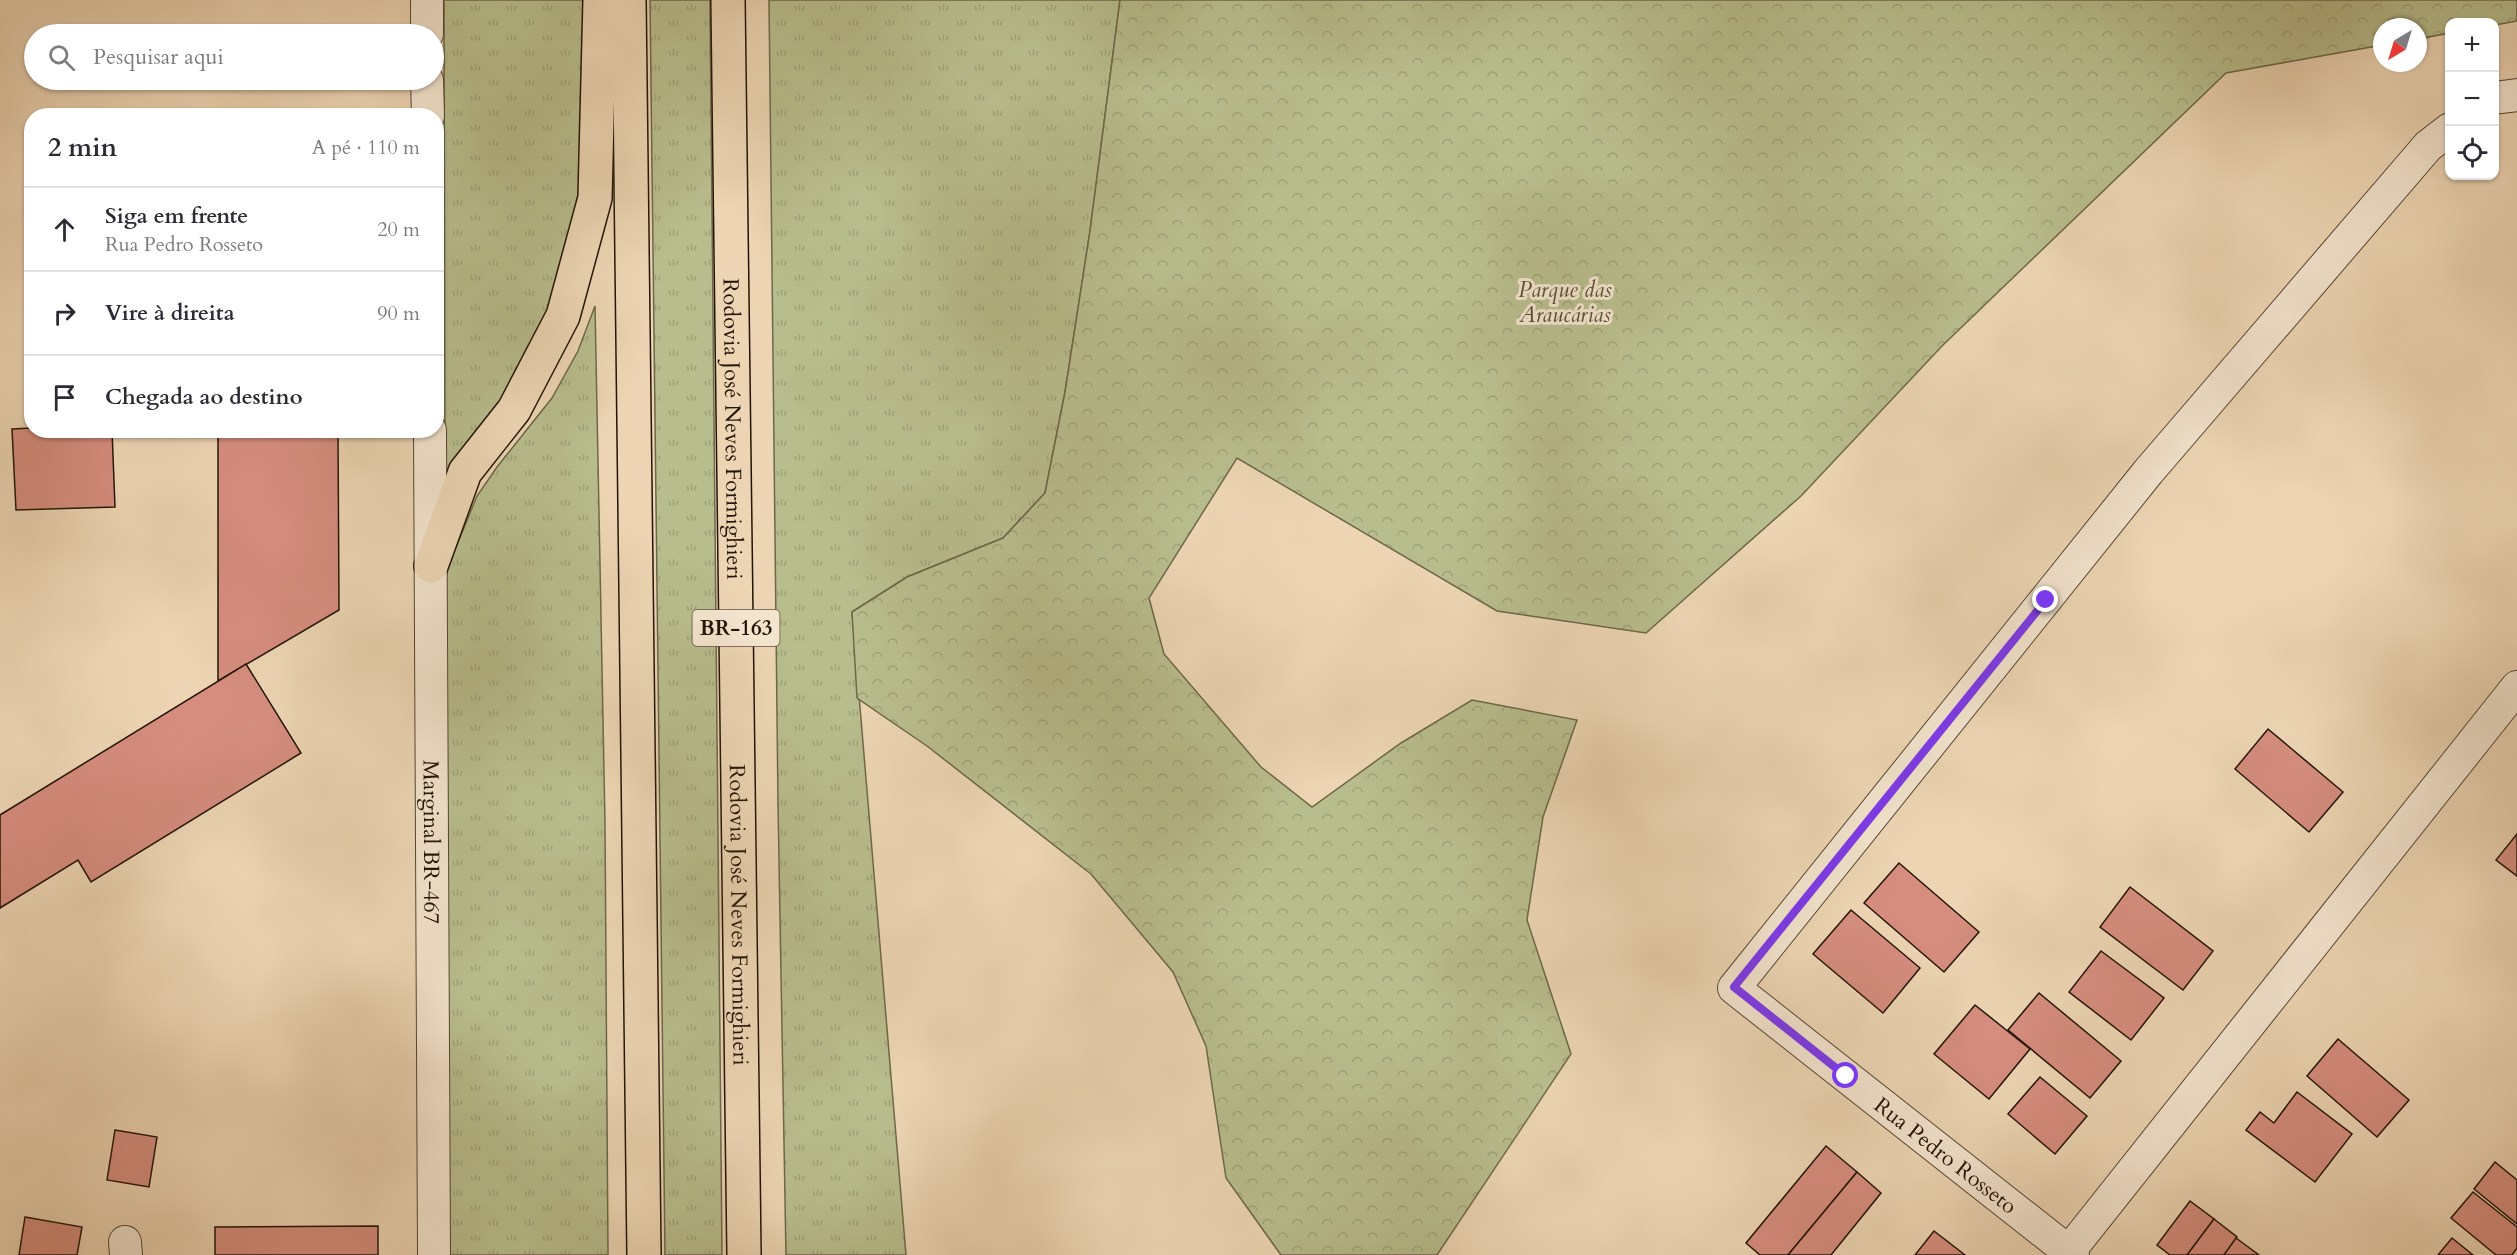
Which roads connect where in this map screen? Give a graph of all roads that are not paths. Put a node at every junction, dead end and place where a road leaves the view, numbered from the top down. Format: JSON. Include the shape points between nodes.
{"nodes":[{"id":1,"x":427,"y":0,"type":"edge"},
{"id":2,"x":600,"y":0,"type":"edge"},
{"id":3,"x":629,"y":0,"type":"edge"},
{"id":4,"x":728,"y":0,"type":"edge"},
{"id":5,"x":427,"y":24,"type":"edge"},
{"id":6,"x":427,"y":90,"type":"edge"},
{"id":7,"x":2517,"y":95,"type":"edge"},
{"id":8,"x":2499,"y":97,"type":"edge"},
{"id":9,"x":428,"y":108,"type":"edge"},
{"id":10,"x":2445,"y":133,"type":"edge"},
{"id":11,"x":430,"y":438,"type":"edge"},
{"id":12,"x":431,"y":566,"type":"junction"},
{"id":13,"x":2517,"y":687,"type":"edge"},
{"id":14,"x":742,"y":1143,"type":"junction"},
{"id":15,"x":2069,"y":1254,"type":"edge"},
{"id":16,"x":434,"y":1255,"type":"edge"},
{"id":17,"x":644,"y":1255,"type":"edge"},
{"id":18,"x":744,"y":1255,"type":"edge"},
{"id":19,"x":750,"y":1255,"type":"edge"}],
"edges":[{"from":1,"to":5,"type":"street"},
{"from":2,"to":12,"type":"highway","via":[[596,198],[563,316],[514,410],[465,472]]},
{"from":3,"to":17,"type":"highway"},
{"from":4,"to":14,"type":"highway","name":"Rodovia José Neves Formighieri","number":"BR-163"},
{"from":6,"to":9,"type":"street"},
{"from":7,"to":8,"type":"street"},
{"from":10,"to":15,"type":"street","name":"Rua Pedro Rosseto","via":[[2428,146],[2148,472],[1734,987]]},
{"from":11,"to":12,"type":"street","name":"Marginal BR-467"},
{"from":12,"to":16,"type":"street","name":"Marginal BR-467"},
{"from":13,"to":15,"type":"street"},
{"from":14,"to":18,"type":"highway","name":"Rodovia José Neves Formighieri","number":"BR-163"},
{"from":14,"to":19,"type":"highway"}]}
